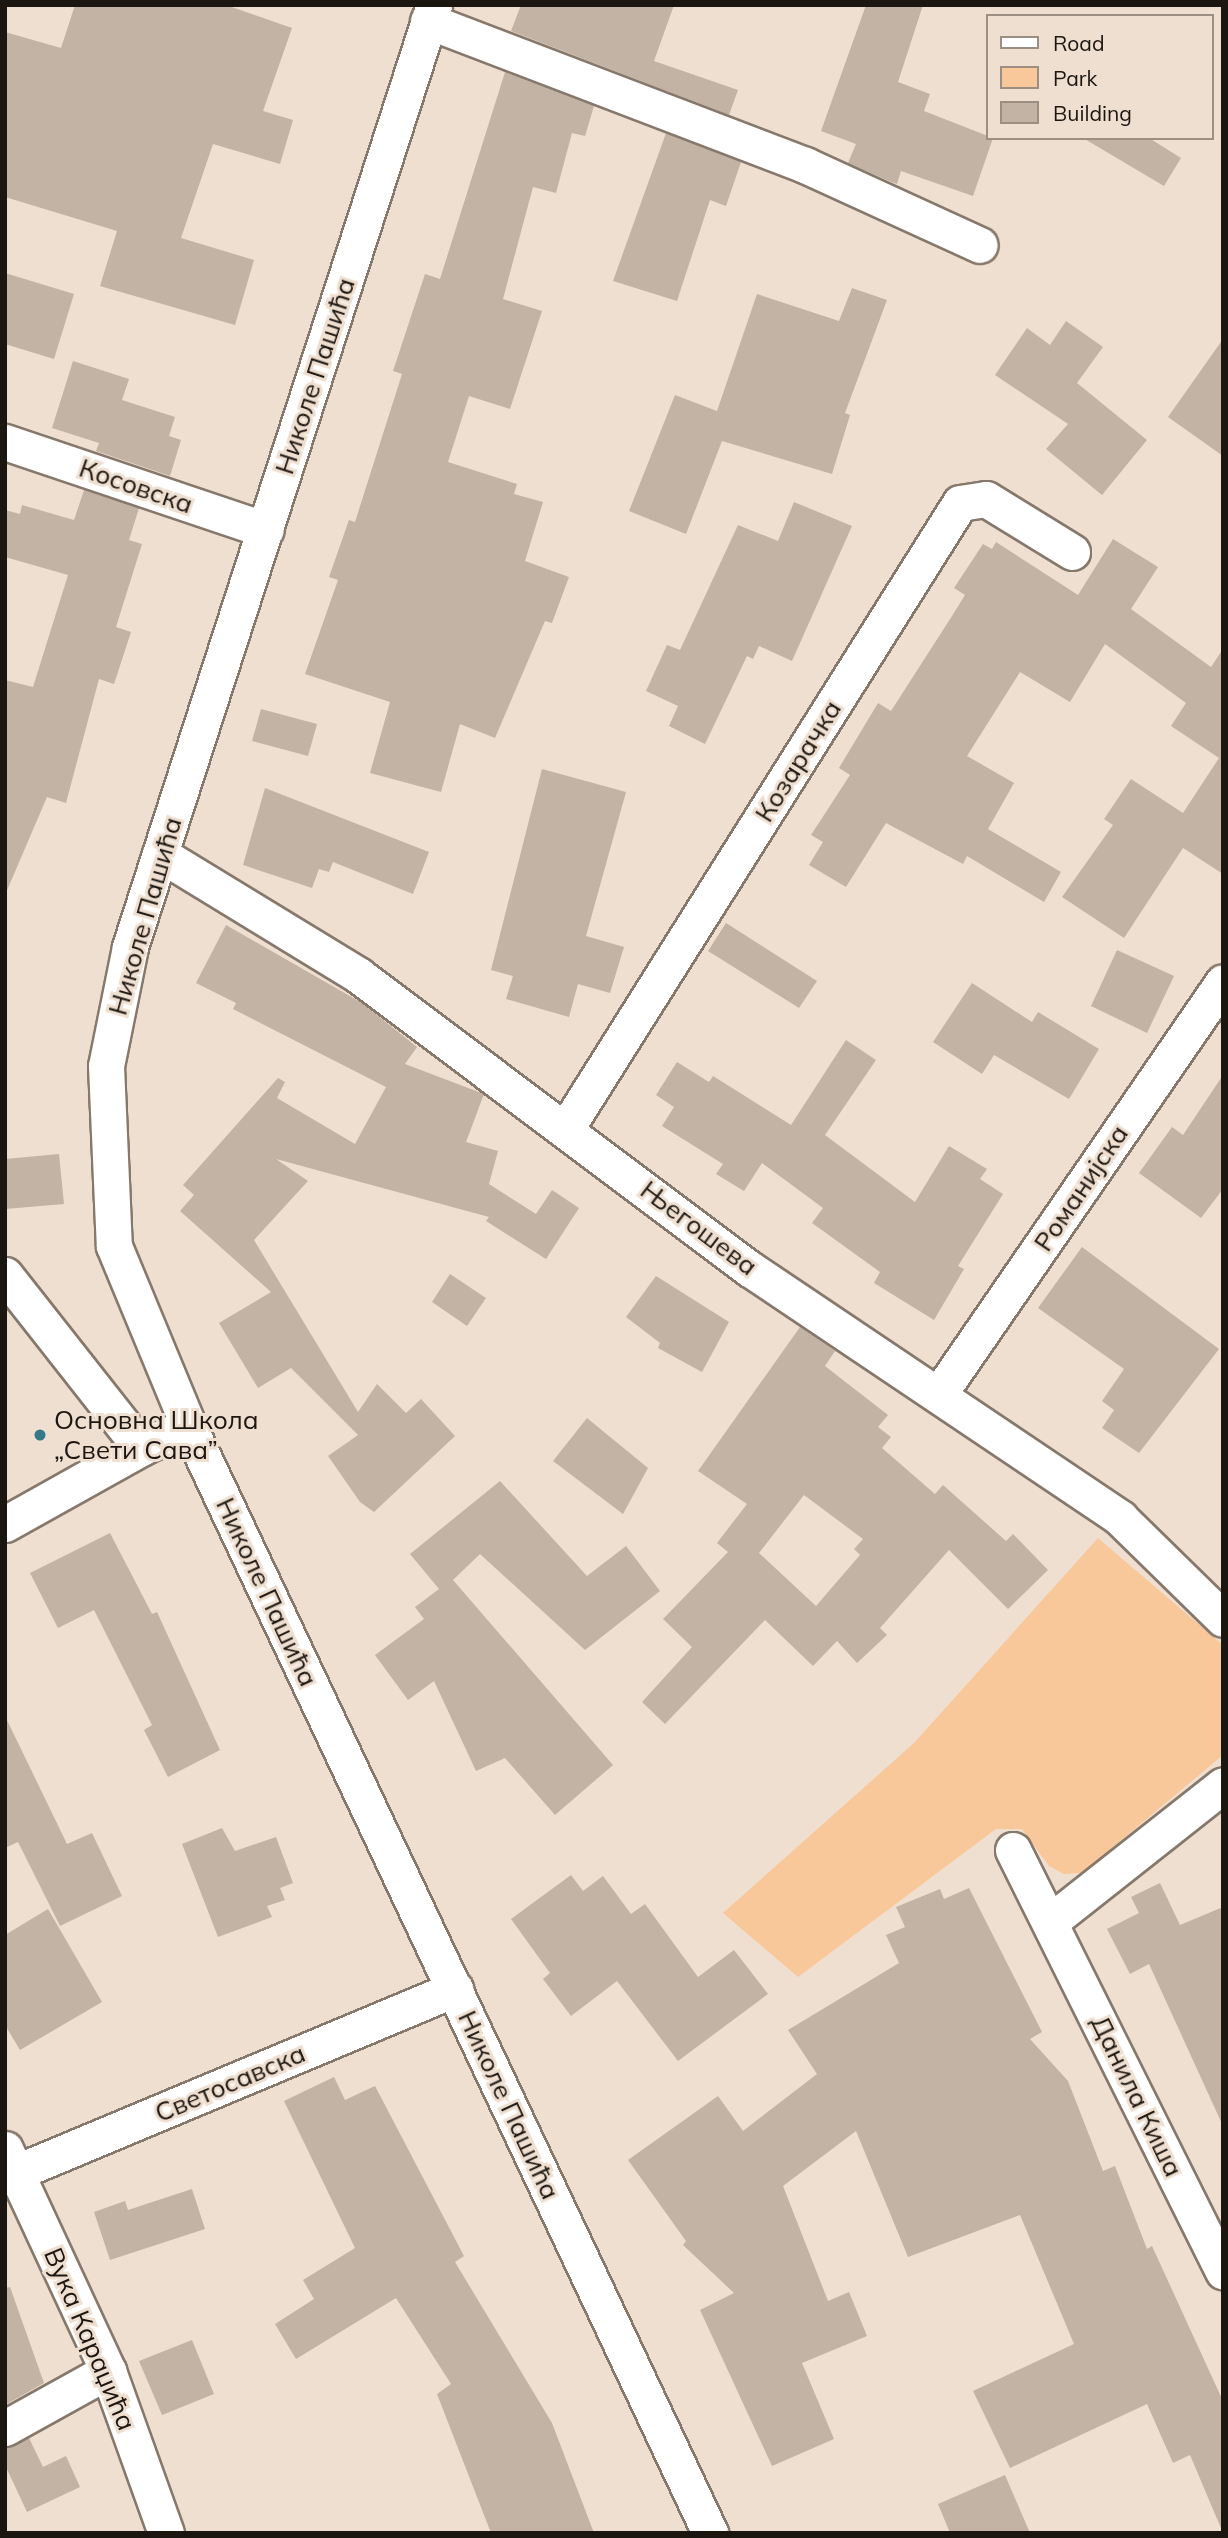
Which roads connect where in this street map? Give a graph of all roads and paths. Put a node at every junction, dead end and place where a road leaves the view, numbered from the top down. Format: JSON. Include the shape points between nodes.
{"nodes":[{"id":1,"x":431,"y":13,"type":"edge"},
{"id":2,"x":981,"y":245,"type":"dead end"},
{"id":3,"x":5,"y":442,"type":"edge"},
{"id":4,"x":266,"y":530,"type":"junction"},
{"id":5,"x":1072,"y":552,"type":"dead end"},
{"id":6,"x":160,"y":854,"type":"junction"},
{"id":7,"x":1223,"y":982,"type":"edge"},
{"id":8,"x":567,"y":1127,"type":"junction"},
{"id":9,"x":5,"y":1275,"type":"edge"},
{"id":10,"x":939,"y":1395,"type":"junction"},
{"id":11,"x":188,"y":1425,"type":"junction"},
{"id":12,"x":141,"y":1448,"type":"junction"},
{"id":13,"x":5,"y":1524,"type":"edge"},
{"id":14,"x":1223,"y":1619,"type":"edge"},
{"id":15,"x":1223,"y":1785,"type":"edge"},
{"id":16,"x":1013,"y":1850,"type":"dead end"},
{"id":17,"x":1051,"y":1921,"type":"junction"},
{"id":18,"x":454,"y":1989,"type":"junction"},
{"id":19,"x":9,"y":2166,"type":"edge"},
{"id":20,"x":1223,"y":2272,"type":"edge"},
{"id":21,"x":108,"y":2371,"type":"junction"},
{"id":22,"x":5,"y":2428,"type":"edge"},
{"id":23,"x":166,"y":2533,"type":"edge"},
{"id":24,"x":710,"y":2533,"type":"edge"}],
"edges":[{"from":1,"to":2,"type":"street","via":[[805,165]]},
{"from":1,"to":4,"type":"street","name":"Николе Пашића"},
{"from":3,"to":4,"type":"street","name":"Косовска"},
{"from":4,"to":6,"type":"street","name":"Николе Пашића"},
{"from":5,"to":8,"type":"street","name":"Козарачка","via":[[986,499],[960,503]]},
{"from":6,"to":8,"type":"street","name":"Његошева","via":[[358,975]]},
{"from":6,"to":11,"type":"street","name":"Николе Пашића","via":[[131,947],[106,1066],[108,1157],[114,1246]]},
{"from":7,"to":10,"type":"street","name":"Романијска"},
{"from":8,"to":10,"type":"street","name":"Његошева","via":[[750,1269]]},
{"from":9,"to":12,"type":"street"},
{"from":10,"to":14,"type":"street","name":"Његошева","via":[[1120,1518]]},
{"from":11,"to":12,"type":"street"},
{"from":11,"to":18,"type":"street","name":"Николе Пашића"},
{"from":12,"to":13,"type":"street"},
{"from":15,"to":17,"type":"street"},
{"from":16,"to":17,"type":"street","name":"Данила Киша"},
{"from":17,"to":20,"type":"street","name":"Данила Киша"},
{"from":18,"to":19,"type":"street","name":"Светосавска"},
{"from":18,"to":24,"type":"street","name":"Николе Пашића"},
{"from":19,"to":21,"type":"street","name":"Вука Караџића"},
{"from":21,"to":22,"type":"street"},
{"from":21,"to":23,"type":"street","name":"Вука Караџића"}]}
